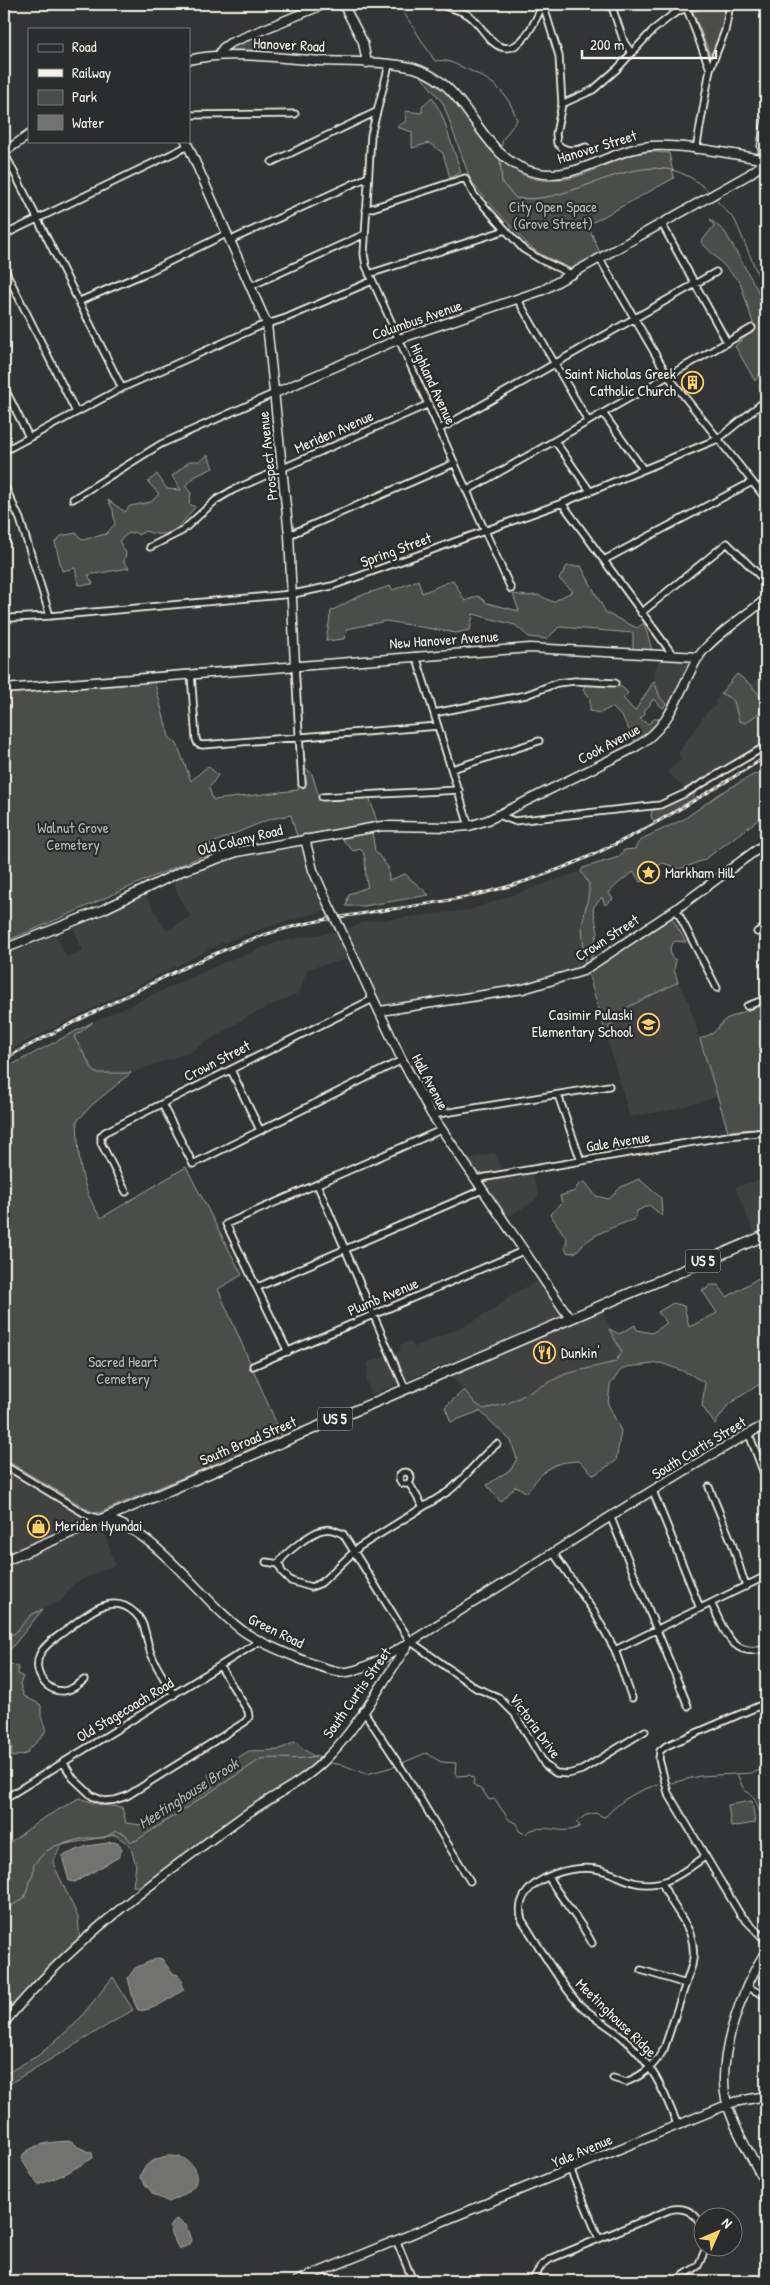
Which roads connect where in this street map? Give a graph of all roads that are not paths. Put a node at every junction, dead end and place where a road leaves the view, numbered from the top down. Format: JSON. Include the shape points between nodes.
{"nodes":[{"id":1,"x":325,"y":4,"type":"edge"},
{"id":2,"x":342,"y":4,"type":"edge"},
{"id":3,"x":440,"y":4,"type":"edge"},
{"id":4,"x":543,"y":4,"type":"edge"},
{"id":5,"x":611,"y":4,"type":"edge"},
{"id":6,"x":693,"y":4,"type":"edge"},
{"id":7,"x":730,"y":4,"type":"edge"},
{"id":8,"x":686,"y":5,"type":"edge"},
{"id":9,"x":631,"y":52,"type":"junction"},
{"id":10,"x":218,"y":56,"type":"junction"},
{"id":11,"x":190,"y":60,"type":"edge"},
{"id":12,"x":367,"y":63,"type":"junction"},
{"id":13,"x":389,"y":65,"type":"junction"},
{"id":14,"x":710,"y":69,"type":"junction"},
{"id":15,"x":562,"y":104,"type":"junction"},
{"id":16,"x":376,"y":112,"type":"junction"},
{"id":17,"x":295,"y":114,"type":"dead end"},
{"id":18,"x":190,"y":115,"type":"edge"},
{"id":19,"x":766,"y":120,"type":"edge"},
{"id":20,"x":28,"y":137,"type":"edge"},
{"id":21,"x":187,"y":144,"type":"edge"},
{"id":22,"x":586,"y":147,"type":"dead end"},
{"id":23,"x":696,"y":150,"type":"junction"},
{"id":24,"x":4,"y":152,"type":"edge"},
{"id":25,"x":766,"y":159,"type":"edge"},
{"id":26,"x":272,"y":162,"type":"dead end"},
{"id":27,"x":368,"y":177,"type":"junction"},
{"id":28,"x":366,"y":210,"type":"junction"},
{"id":29,"x":38,"y":218,"type":"junction"},
{"id":30,"x":662,"y":224,"type":"junction"},
{"id":31,"x":506,"y":230,"type":"junction"},
{"id":32,"x":365,"y":234,"type":"junction"},
{"id":33,"x":4,"y":236,"type":"edge"},
{"id":34,"x":229,"y":236,"type":"junction"},
{"id":35,"x":600,"y":259,"type":"junction"},
{"id":36,"x":4,"y":268,"type":"edge"},
{"id":37,"x":716,"y":272,"type":"dead end"},
{"id":38,"x":369,"y":274,"type":"junction"},
{"id":39,"x":573,"y":275,"type":"junction"},
{"id":40,"x":372,"y":281,"type":"junction"},
{"id":41,"x":696,"y":283,"type":"junction"},
{"id":42,"x":251,"y":286,"type":"junction"},
{"id":43,"x":518,"y":300,"type":"junction"},
{"id":44,"x":80,"y":302,"type":"junction"},
{"id":45,"x":634,"y":318,"type":"junction"},
{"id":46,"x":267,"y":324,"type":"junction"},
{"id":47,"x":752,"y":328,"type":"dead end"},
{"id":48,"x":398,"y":339,"type":"junction"},
{"id":49,"x":727,"y":342,"type":"junction"},
{"id":50,"x":554,"y":364,"type":"junction"},
{"id":51,"x":668,"y":376,"type":"junction"},
{"id":52,"x":4,"y":387,"type":"edge"},
{"id":53,"x":122,"y":388,"type":"junction"},
{"id":54,"x":275,"y":392,"type":"junction"},
{"id":55,"x":766,"y":400,"type":"edge"},
{"id":56,"x":429,"y":404,"type":"junction"},
{"id":57,"x":76,"y":412,"type":"junction"},
{"id":58,"x":603,"y":413,"type":"junction"},
{"id":59,"x":588,"y":421,"type":"junction"},
{"id":60,"x":440,"y":430,"type":"junction"},
{"id":61,"x":29,"y":437,"type":"junction"},
{"id":62,"x":718,"y":439,"type":"junction"},
{"id":63,"x":555,"y":441,"type":"junction"},
{"id":64,"x":4,"y":451,"type":"edge"},
{"id":65,"x":455,"y":463,"type":"junction"},
{"id":66,"x":283,"y":468,"type":"junction"},
{"id":67,"x":643,"y":469,"type":"junction"},
{"id":68,"x":752,"y":482,"type":"junction"},
{"id":69,"x":766,"y":482,"type":"edge"},
{"id":70,"x":4,"y":485,"type":"edge"},
{"id":71,"x":758,"y":489,"type":"junction"},
{"id":72,"x":468,"y":490,"type":"junction"},
{"id":73,"x":590,"y":491,"type":"junction"},
{"id":74,"x":73,"y":499,"type":"dead end"},
{"id":75,"x":766,"y":499,"type":"edge"},
{"id":76,"x":562,"y":503,"type":"junction"},
{"id":77,"x":486,"y":531,"type":"junction"},
{"id":78,"x":289,"y":535,"type":"junction"},
{"id":79,"x":150,"y":547,"type":"dead end"},
{"id":80,"x":604,"y":560,"type":"junction"},
{"id":81,"x":766,"y":582,"type":"edge"},
{"id":82,"x":511,"y":589,"type":"dead end"},
{"id":83,"x":293,"y":594,"type":"junction"},
{"id":84,"x":766,"y":599,"type":"edge"},
{"id":85,"x":642,"y":613,"type":"junction"},
{"id":86,"x":4,"y":616,"type":"edge"},
{"id":87,"x":50,"y":616,"type":"junction"},
{"id":88,"x":673,"y":655,"type":"junction"},
{"id":89,"x":416,"y":656,"type":"junction"},
{"id":90,"x":699,"y":657,"type":"junction"},
{"id":91,"x":295,"y":666,"type":"junction"},
{"id":92,"x":190,"y":674,"type":"junction"},
{"id":93,"x":615,"y":683,"type":"dead end"},
{"id":94,"x":4,"y":689,"type":"edge"},
{"id":95,"x":434,"y":713,"type":"junction"},
{"id":96,"x":438,"y":726,"type":"junction"},
{"id":97,"x":299,"y":737,"type":"junction"},
{"id":98,"x":539,"y":741,"type":"dead end"},
{"id":99,"x":766,"y":746,"type":"edge"},
{"id":100,"x":452,"y":769,"type":"junction"},
{"id":101,"x":302,"y":784,"type":"dead end"},
{"id":102,"x":459,"y":790,"type":"junction"},
{"id":103,"x":322,"y":797,"type":"dead end"},
{"id":104,"x":499,"y":814,"type":"junction"},
{"id":105,"x":469,"y":826,"type":"junction"},
{"id":106,"x":305,"y":839,"type":"junction"},
{"id":107,"x":766,"y":843,"type":"edge"},
{"id":108,"x":676,"y":909,"type":"junction"},
{"id":109,"x":766,"y":927,"type":"edge"},
{"id":110,"x":757,"y":932,"type":"dead end"},
{"id":111,"x":4,"y":949,"type":"edge"},
{"id":112,"x":717,"y":988,"type":"dead end"},
{"id":113,"x":373,"y":999,"type":"junction"},
{"id":114,"x":766,"y":999,"type":"edge"},
{"id":115,"x":747,"y":1006,"type":"dead end"},
{"id":116,"x":380,"y":1012,"type":"junction"},
{"id":117,"x":402,"y":1060,"type":"junction"},
{"id":118,"x":231,"y":1070,"type":"junction"},
{"id":119,"x":609,"y":1086,"type":"dead end"},
{"id":120,"x":558,"y":1094,"type":"junction"},
{"id":121,"x":162,"y":1104,"type":"junction"},
{"id":122,"x":432,"y":1115,"type":"junction"},
{"id":123,"x":260,"y":1130,"type":"junction"},
{"id":124,"x":441,"y":1130,"type":"junction"},
{"id":125,"x":766,"y":1132,"type":"edge"},
{"id":126,"x":581,"y":1161,"type":"junction"},
{"id":127,"x":475,"y":1179,"type":"junction"},
{"id":128,"x":317,"y":1184,"type":"junction"},
{"id":129,"x":482,"y":1190,"type":"junction"},
{"id":130,"x":126,"y":1192,"type":"dead end"},
{"id":131,"x":766,"y":1235,"type":"edge"},
{"id":132,"x":345,"y":1250,"type":"junction"},
{"id":133,"x":523,"y":1250,"type":"junction"},
{"id":134,"x":258,"y":1287,"type":"junction"},
{"id":135,"x":373,"y":1315,"type":"junction"},
{"id":136,"x":569,"y":1317,"type":"junction"},
{"id":137,"x":288,"y":1352,"type":"junction"},
{"id":138,"x":253,"y":1366,"type":"dead end"},
{"id":139,"x":405,"y":1388,"type":"junction"},
{"id":140,"x":766,"y":1424,"type":"edge"},
{"id":141,"x":749,"y":1434,"type":"junction"},
{"id":142,"x":497,"y":1444,"type":"dead end"},
{"id":143,"x":4,"y":1467,"type":"edge"},
{"id":144,"x":766,"y":1479,"type":"edge"},
{"id":145,"x":409,"y":1483,"type":"dead end"},
{"id":146,"x":709,"y":1487,"type":"dead end"},
{"id":147,"x":653,"y":1491,"type":"junction"},
{"id":148,"x":423,"y":1507,"type":"junction"},
{"id":149,"x":611,"y":1518,"type":"junction"},
{"id":150,"x":101,"y":1519,"type":"junction"},
{"id":151,"x":354,"y":1552,"type":"junction"},
{"id":152,"x":554,"y":1554,"type":"junction"},
{"id":153,"x":4,"y":1561,"type":"edge"},
{"id":154,"x":266,"y":1562,"type":"dead end"},
{"id":155,"x":279,"y":1564,"type":"junction"},
{"id":156,"x":766,"y":1576,"type":"edge"},
{"id":157,"x":746,"y":1586,"type":"junction"},
{"id":158,"x":711,"y":1603,"type":"junction"},
{"id":159,"x":700,"y":1608,"type":"junction"},
{"id":160,"x":657,"y":1628,"type":"junction"},
{"id":161,"x":260,"y":1641,"type":"junction"},
{"id":162,"x":410,"y":1642,"type":"junction"},
{"id":163,"x":766,"y":1648,"type":"edge"},
{"id":164,"x":614,"y":1650,"type":"junction"},
{"id":165,"x":220,"y":1666,"type":"junction"},
{"id":166,"x":84,"y":1680,"type":"dead end"},
{"id":167,"x":174,"y":1694,"type":"junction"},
{"id":168,"x":632,"y":1698,"type":"dead end"},
{"id":169,"x":766,"y":1702,"type":"edge"},
{"id":170,"x":688,"y":1706,"type":"dead end"},
{"id":171,"x":363,"y":1710,"type":"junction"},
{"id":172,"x":645,"y":1731,"type":"dead end"},
{"id":173,"x":64,"y":1762,"type":"junction"},
{"id":174,"x":4,"y":1799,"type":"edge"},
{"id":175,"x":705,"y":1857,"type":"junction"},
{"id":176,"x":549,"y":1878,"type":"junction"},
{"id":177,"x":470,"y":1881,"type":"dead end"},
{"id":178,"x":662,"y":1882,"type":"junction"},
{"id":179,"x":766,"y":1941,"type":"edge"},
{"id":180,"x":592,"y":1943,"type":"dead end"},
{"id":181,"x":766,"y":1951,"type":"edge"},
{"id":182,"x":641,"y":1970,"type":"dead end"},
{"id":183,"x":686,"y":1984,"type":"junction"},
{"id":184,"x":746,"y":1987,"type":"junction"},
{"id":185,"x":766,"y":1996,"type":"edge"},
{"id":186,"x":4,"y":2023,"type":"edge"},
{"id":187,"x":651,"y":2068,"type":"junction"},
{"id":188,"x":612,"y":2078,"type":"dead end"},
{"id":189,"x":766,"y":2096,"type":"edge"},
{"id":190,"x":727,"y":2104,"type":"junction"},
{"id":191,"x":678,"y":2126,"type":"junction"},
{"id":192,"x":571,"y":2171,"type":"junction"},
{"id":193,"x":766,"y":2185,"type":"edge"},
{"id":194,"x":692,"y":2214,"type":"edge"},
{"id":195,"x":599,"y":2239,"type":"junction"},
{"id":196,"x":397,"y":2242,"type":"junction"},
{"id":197,"x":702,"y":2258,"type":"edge"},
{"id":198,"x":412,"y":2279,"type":"edge"},
{"id":199,"x":298,"y":2281,"type":"edge"},
{"id":200,"x":401,"y":2281,"type":"edge"},
{"id":201,"x":445,"y":2281,"type":"edge"},
{"id":202,"x":455,"y":2281,"type":"edge"},
{"id":203,"x":532,"y":2281,"type":"edge"},
{"id":204,"x":675,"y":2281,"type":"edge"}],
"edges":[{"from":1,"to":10,"type":"street","via":[[230,43]]},
{"from":2,"to":12,"type":"street","via":[[362,38]]},
{"from":3,"to":4,"type":"street","via":[[469,15],[491,41],[508,48],[518,45],[527,35]]},
{"from":4,"to":15,"type":"street","via":[[559,56]]},
{"from":5,"to":9,"type":"street","via":[[624,42]]},
{"from":6,"to":8,"type":"street"},
{"from":7,"to":14,"type":"street","via":[[725,31]]},
{"from":8,"to":9,"type":"street"},
{"from":8,"to":14,"type":"street"},
{"from":9,"to":15,"type":"street","via":[[593,90]]},
{"from":10,"to":11,"type":"street","name":"Hanover Road"},
{"from":10,"to":12,"type":"street","name":"Hanover Road"},
{"from":12,"to":13,"type":"street","name":"Hanover Road"},
{"from":13,"to":16,"type":"street","name":"Highland Avenue"},
{"from":13,"to":23,"type":"street","name":"Hanover Street","via":[[417,69],[442,83],[510,162],[528,171],[571,172],[644,147]]},
{"from":14,"to":23,"type":"street"},
{"from":15,"to":22,"type":"street","via":[[557,143],[568,149]]},
{"from":16,"to":26,"type":"street"},
{"from":16,"to":27,"type":"street","name":"Highland Avenue"},
{"from":17,"to":18,"type":"street"},
{"from":19,"to":25,"type":"street","via":[[762,146]]},
{"from":20,"to":24,"type":"street"},
{"from":21,"to":29,"type":"street"},
{"from":21,"to":34,"type":"street","name":"Prospect Avenue"},
{"from":23,"to":25,"type":"street","name":"Hanover Street"},
{"from":24,"to":29,"type":"street"},
{"from":25,"to":30,"type":"street","name":"Columbus Avenue","via":[[756,170]]},
{"from":27,"to":28,"type":"street","name":"Highland Avenue"},
{"from":27,"to":34,"type":"street"},
{"from":28,"to":31,"type":"street","via":[[465,178],[474,195]]},
{"from":28,"to":32,"type":"street","name":"Highland Avenue"},
{"from":29,"to":33,"type":"street"},
{"from":29,"to":44,"type":"street"},
{"from":30,"to":35,"type":"street","name":"Columbus Avenue"},
{"from":30,"to":41,"type":"street"},
{"from":31,"to":38,"type":"street"},
{"from":31,"to":39,"type":"street","via":[[532,255]]},
{"from":32,"to":38,"type":"street","name":"Highland Avenue","via":[[364,260]]},
{"from":32,"to":42,"type":"street"},
{"from":34,"to":42,"type":"street","name":"Prospect Avenue"},
{"from":34,"to":44,"type":"street"},
{"from":35,"to":39,"type":"street","name":"Columbus Avenue"},
{"from":35,"to":45,"type":"street"},
{"from":36,"to":57,"type":"street"},
{"from":37,"to":41,"type":"street"},
{"from":38,"to":40,"type":"street","name":"Highland Avenue"},
{"from":39,"to":43,"type":"street","name":"Columbus Avenue"},
{"from":40,"to":46,"type":"street"},
{"from":40,"to":48,"type":"street","name":"Highland Avenue"},
{"from":41,"to":45,"type":"street"},
{"from":41,"to":49,"type":"street"},
{"from":42,"to":46,"type":"street","name":"Prospect Avenue"},
{"from":43,"to":48,"type":"street","name":"Columbus Avenue"},
{"from":43,"to":50,"type":"street"},
{"from":44,"to":53,"type":"street"},
{"from":45,"to":50,"type":"street"},
{"from":45,"to":51,"type":"street"},
{"from":46,"to":53,"type":"street"},
{"from":46,"to":54,"type":"street","name":"Prospect Avenue"},
{"from":47,"to":49,"type":"street"},
{"from":48,"to":54,"type":"street","name":"Columbus Avenue"},
{"from":48,"to":56,"type":"street","name":"Highland Avenue"},
{"from":49,"to":51,"type":"street"},
{"from":50,"to":59,"type":"street"},
{"from":50,"to":60,"type":"street"},
{"from":51,"to":58,"type":"street"},
{"from":51,"to":62,"type":"street"},
{"from":52,"to":61,"type":"street"},
{"from":53,"to":57,"type":"street"},
{"from":54,"to":66,"type":"street","name":"Prospect Avenue"},
{"from":54,"to":74,"type":"street","name":"Columbus Avenue","via":[[161,444]]},
{"from":55,"to":62,"type":"street","name":"Spring Street"},
{"from":56,"to":60,"type":"street","name":"Highland Avenue"},
{"from":56,"to":66,"type":"street","name":"Meriden Avenue"},
{"from":57,"to":61,"type":"street"},
{"from":58,"to":59,"type":"street"},
{"from":58,"to":67,"type":"street"},
{"from":59,"to":63,"type":"street"},
{"from":60,"to":65,"type":"street","name":"Highland Avenue"},
{"from":61,"to":64,"type":"street"},
{"from":62,"to":67,"type":"street","name":"Spring Street"},
{"from":62,"to":68,"type":"street"},
{"from":63,"to":72,"type":"street"},
{"from":63,"to":73,"type":"street"},
{"from":65,"to":72,"type":"street","name":"Highland Avenue"},
{"from":65,"to":78,"type":"street"},
{"from":66,"to":78,"type":"street","name":"Prospect Avenue"},
{"from":66,"to":79,"type":"street","name":"Meriden Avenue","via":[[224,494],[182,531]]},
{"from":67,"to":73,"type":"street","name":"Spring Street"},
{"from":68,"to":71,"type":"street"},
{"from":68,"to":80,"type":"street"},
{"from":69,"to":71,"type":"street"},
{"from":70,"to":87,"type":"street","via":[[20,519]]},
{"from":71,"to":75,"type":"street"},
{"from":72,"to":77,"type":"street","name":"Highland Avenue"},
{"from":73,"to":76,"type":"street","name":"Spring Street"},
{"from":76,"to":77,"type":"street","name":"Spring Street"},
{"from":76,"to":80,"type":"street"},
{"from":77,"to":82,"type":"street","name":"Highland Avenue"},
{"from":77,"to":83,"type":"street","name":"Spring Street","via":[[332,586]]},
{"from":78,"to":83,"type":"street","name":"Prospect Avenue"},
{"from":80,"to":85,"type":"street"},
{"from":81,"to":85,"type":"street","via":[[727,543]]},
{"from":83,"to":87,"type":"street","name":"Spring Street"},
{"from":83,"to":91,"type":"street","name":"Prospect Avenue"},
{"from":84,"to":90,"type":"street","name":"Cook Avenue"},
{"from":85,"to":88,"type":"street"},
{"from":86,"to":87,"type":"street","name":"Spring Street"},
{"from":88,"to":89,"type":"street","name":"New Hanover Avenue","via":[[540,647]]},
{"from":88,"to":90,"type":"street","name":"New Hanover Avenue"},
{"from":89,"to":91,"type":"street","name":"New Hanover Avenue"},
{"from":89,"to":95,"type":"street"},
{"from":90,"to":104,"type":"street","name":"Cook Avenue","via":[[672,711],[651,737]]},
{"from":91,"to":92,"type":"street","name":"New Hanover Avenue"},
{"from":91,"to":97,"type":"street","name":"Prospect Avenue"},
{"from":92,"to":94,"type":"street","name":"New Hanover Avenue"},
{"from":92,"to":97,"type":"street","via":[[198,744]]},
{"from":93,"to":95,"type":"street","via":[[559,682],[526,695]]},
{"from":95,"to":96,"type":"street"},
{"from":96,"to":97,"type":"street"},
{"from":96,"to":100,"type":"street"},
{"from":97,"to":101,"type":"street","name":"Prospect Avenue"},
{"from":98,"to":100,"type":"street"},
{"from":99,"to":104,"type":"street","via":[[660,805],[514,821]]},
{"from":100,"to":102,"type":"street"},
{"from":102,"to":103,"type":"street"},
{"from":102,"to":105,"type":"street"},
{"from":104,"to":105,"type":"street","name":"Cook Avenue"},
{"from":105,"to":106,"type":"street","name":"Old Colony Road","via":[[382,826]]},
{"from":106,"to":111,"type":"street","name":"Old Colony Road","via":[[237,852],[201,863],[104,909]]},
{"from":106,"to":113,"type":"street","name":"Hall Avenue","bridge":true,"via":[[313,870]]},
{"from":107,"to":108,"type":"street","name":"Crown Street"},
{"from":108,"to":112,"type":"street"},
{"from":108,"to":116,"type":"street","name":"Crown Street","via":[[583,972],[523,990]]},
{"from":109,"to":110,"type":"street"},
{"from":113,"to":116,"type":"street","name":"Hall Avenue"},
{"from":113,"to":118,"type":"street","name":"Crown Street"},
{"from":114,"to":115,"type":"street"},
{"from":116,"to":117,"type":"street","name":"Hall Avenue"},
{"from":117,"to":122,"type":"street","name":"Hall Avenue"},
{"from":117,"to":123,"type":"street"},
{"from":118,"to":121,"type":"street","name":"Crown Street"},
{"from":118,"to":123,"type":"street"},
{"from":119,"to":120,"type":"street"},
{"from":120,"to":122,"type":"street"},
{"from":120,"to":126,"type":"street"},
{"from":121,"to":123,"type":"street","via":[[193,1164]]},
{"from":121,"to":130,"type":"street","name":"Crown Street","via":[[101,1136],[101,1143]]},
{"from":122,"to":124,"type":"street","name":"Hall Avenue"},
{"from":124,"to":127,"type":"street","name":"Hall Avenue"},
{"from":124,"to":128,"type":"street"},
{"from":125,"to":126,"type":"street","name":"Gale Avenue"},
{"from":126,"to":127,"type":"street","name":"Gale Avenue"},
{"from":127,"to":129,"type":"street","name":"Hall Avenue"},
{"from":128,"to":132,"type":"street"},
{"from":128,"to":134,"type":"street","via":[[226,1224]]},
{"from":129,"to":132,"type":"street"},
{"from":129,"to":133,"type":"street","name":"Hall Avenue"},
{"from":131,"to":136,"type":"main road","name":"South Broad Street","number":"US 5"},
{"from":132,"to":134,"type":"street"},
{"from":132,"to":135,"type":"street"},
{"from":133,"to":135,"type":"street","name":"Plumb Avenue"},
{"from":133,"to":136,"type":"street","name":"Hall Avenue"},
{"from":134,"to":137,"type":"street"},
{"from":135,"to":137,"type":"street","name":"Plumb Avenue"},
{"from":135,"to":139,"type":"street"},
{"from":136,"to":139,"type":"main road","name":"South Broad Street","number":"US 5"},
{"from":137,"to":138,"type":"street","name":"Plumb Avenue"},
{"from":139,"to":150,"type":"main road","name":"South Broad Street","number":"US 5"},
{"from":140,"to":141,"type":"street","name":"South Curtis Street"},
{"from":141,"to":144,"type":"street"},
{"from":141,"to":147,"type":"street","name":"South Curtis Street"},
{"from":142,"to":148,"type":"street","via":[[488,1450],[462,1482]]},
{"from":143,"to":150,"type":"street","via":[[87,1515]]},
{"from":145,"to":148,"type":"street"},
{"from":146,"to":157,"type":"street"},
{"from":147,"to":149,"type":"street","name":"South Curtis Street"},
{"from":147,"to":159,"type":"street"},
{"from":148,"to":151,"type":"street"},
{"from":149,"to":152,"type":"street","name":"South Curtis Street"},
{"from":149,"to":160,"type":"street"},
{"from":150,"to":153,"type":"main road","name":"South Broad Street","number":"US 5"},
{"from":150,"to":161,"type":"street","name":"Green Road","via":[[120,1523],[161,1551],[238,1628]]},
{"from":151,"to":155,"type":"street","via":[[321,1583],[311,1587],[291,1581]]},
{"from":151,"to":155,"type":"street","via":[[342,1534],[325,1529],[283,1557]]},
{"from":151,"to":162,"type":"street"},
{"from":152,"to":162,"type":"street","name":"South Curtis Street"},
{"from":152,"to":164,"type":"street","via":[[594,1612]]},
{"from":154,"to":155,"type":"street"},
{"from":156,"to":157,"type":"street"},
{"from":157,"to":158,"type":"street"},
{"from":158,"to":159,"type":"street"},
{"from":158,"to":163,"type":"street","via":[[735,1647],[747,1652]]},
{"from":159,"to":160,"type":"street"},
{"from":160,"to":164,"type":"street"},
{"from":160,"to":170,"type":"street"},
{"from":161,"to":162,"type":"street","name":"Green Road","via":[[344,1673],[363,1668]]},
{"from":161,"to":165,"type":"street","name":"Old Stagecoach Road"},
{"from":162,"to":171,"type":"street","name":"South Curtis Street"},
{"from":162,"to":172,"type":"street","name":"Victoria Drive","via":[[476,1688],[498,1697],[515,1714],[545,1764],[556,1773],[582,1770]]},
{"from":164,"to":168,"type":"street"},
{"from":165,"to":167,"type":"street","name":"Old Stagecoach Road"},
{"from":165,"to":173,"type":"street","via":[[249,1717],[127,1796],[104,1801],[92,1796],[82,1789]]},
{"from":166,"to":167,"type":"street","via":[[66,1691],[55,1691],[46,1686],[37,1664],[48,1645],[96,1607],[110,1603],[134,1611],[142,1620],[152,1656]]},
{"from":167,"to":173,"type":"street","name":"Old Stagecoach Road"},
{"from":169,"to":175,"type":"street","via":[[660,1751],[668,1793]]},
{"from":171,"to":177,"type":"street"},
{"from":171,"to":186,"type":"street","name":"South Curtis Street","via":[[319,1766],[240,1818],[162,1877],[67,1956],[36,1985]]},
{"from":173,"to":174,"type":"street","name":"Old Stagecoach Road"},
{"from":175,"to":178,"type":"street","name":"Meetinghouse Ridge"},
{"from":175,"to":179,"type":"street","via":[[740,1914]]},
{"from":176,"to":178,"type":"street","name":"Meetinghouse Ridge","via":[[575,1868],[598,1869],[633,1883]]},
{"from":176,"to":180,"type":"street"},
{"from":176,"to":187,"type":"street","name":"Meetinghouse Ridge","via":[[531,1886],[522,1896],[519,1907],[522,1920],[579,2004],[628,2042]]},
{"from":178,"to":183,"type":"street","via":[[692,1937],[695,1952]]},
{"from":181,"to":184,"type":"street"},
{"from":182,"to":183,"type":"street"},
{"from":183,"to":187,"type":"street","via":[[664,2050]]},
{"from":184,"to":185,"type":"street"},
{"from":184,"to":190,"type":"street","via":[[727,2053],[724,2087]]},
{"from":187,"to":188,"type":"street","via":[[626,2082]]},
{"from":187,"to":191,"type":"street","name":"Meetinghouse Ridge"},
{"from":189,"to":190,"type":"street","name":"Yale Avenue"},
{"from":190,"to":191,"type":"street","name":"Yale Avenue"},
{"from":190,"to":193,"type":"street"},
{"from":191,"to":192,"type":"street","name":"Yale Avenue"},
{"from":192,"to":195,"type":"street"},
{"from":192,"to":196,"type":"street","name":"Yale Avenue"},
{"from":194,"to":195,"type":"street","via":[[676,2208]]},
{"from":195,"to":203,"type":"street","via":[[545,2262]]},
{"from":196,"to":198,"type":"street"},
{"from":196,"to":199,"type":"street","name":"Yale Avenue"},
{"from":197,"to":204,"type":"street","via":[[698,2266]]},
{"from":198,"to":200,"type":"street"},
{"from":201,"to":202,"type":"street"}]}
